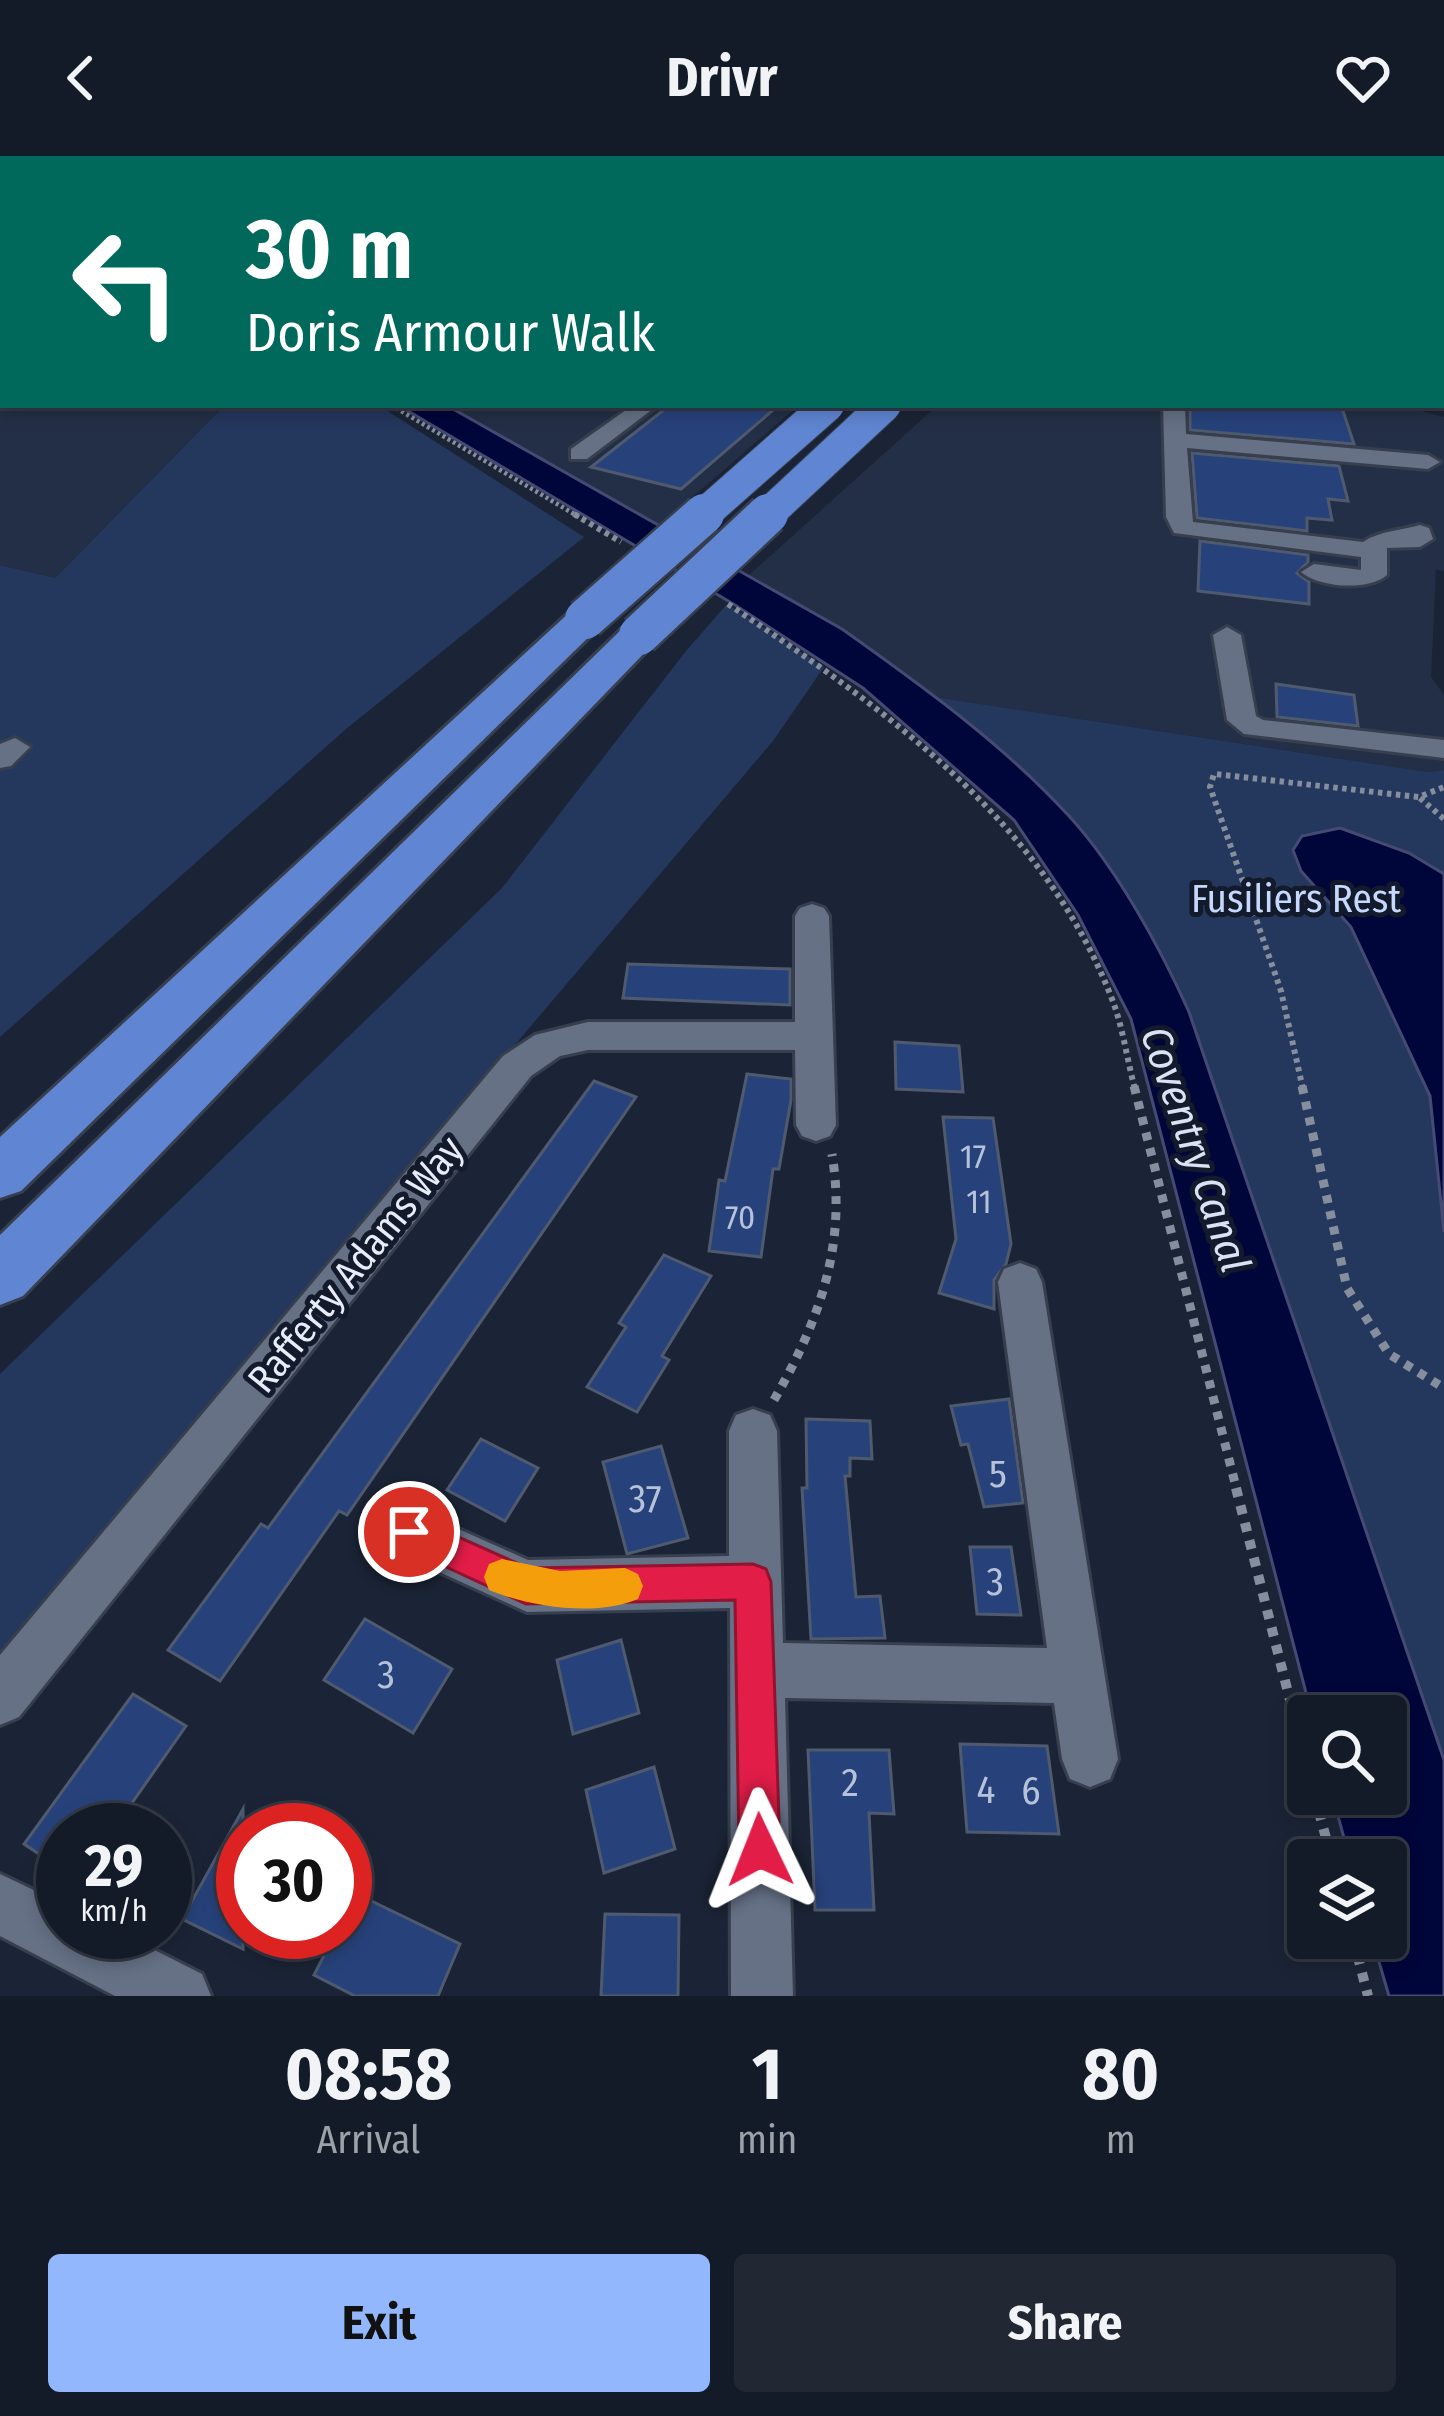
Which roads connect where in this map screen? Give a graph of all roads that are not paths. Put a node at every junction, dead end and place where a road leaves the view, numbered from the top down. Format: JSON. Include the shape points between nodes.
{"nodes":[{"id":1,"x":643,"y":408,"type":"edge"},
{"id":2,"x":825,"y":408,"type":"edge"},
{"id":3,"x":882,"y":408,"type":"edge"},
{"id":4,"x":1174,"y":408,"type":"edge"},
{"id":5,"x":1175,"y":440,"type":"junction"},
{"id":6,"x":579,"y":454,"type":"dead end"},
{"id":7,"x":1433,"y":464,"type":"edge"},
{"id":8,"x":1428,"y":532,"type":"edge"},
{"id":9,"x":1374,"y":551,"type":"junction"},
{"id":10,"x":1315,"y":572,"type":"dead end"},
{"id":11,"x":1227,"y":635,"type":"dead end"},
{"id":12,"x":1444,"y":749,"type":"edge"},
{"id":13,"x":812,"y":916,"type":"dead end"},
{"id":14,"x":814,"y":1036,"type":"junction"},
{"id":15,"x":816,"y":1125,"type":"road end"},
{"id":16,"x":0,"y":1174,"type":"edge"},
{"id":17,"x":0,"y":1276,"type":"edge"},
{"id":18,"x":1021,"y":1282,"type":"dead end"},
{"id":19,"x":753,"y":1431,"type":"road end"},
{"id":20,"x":409,"y":1532,"type":"dead end"},
{"id":21,"x":753,"y":1582,"type":"junction"},
{"id":22,"x":754,"y":1670,"type":"junction"},
{"id":23,"x":1079,"y":1676,"type":"junction"},
{"id":24,"x":0,"y":1698,"type":"edge"},
{"id":25,"x":1090,"y":1759,"type":"dead end"},
{"id":26,"x":0,"y":1904,"type":"edge"},
{"id":27,"x":180,"y":1996,"type":"edge"},
{"id":28,"x":762,"y":1996,"type":"edge"}],
"edges":[{"from":1,"to":6,"type":"street"},
{"from":2,"to":16,"type":"highway","bridge":true,"via":[[585,619]]},
{"from":3,"to":17,"type":"highway","bridge":true,"via":[[639,635]]},
{"from":4,"to":5,"type":"street"},
{"from":5,"to":7,"type":"street"},
{"from":5,"to":9,"type":"street","via":[[1184,528]]},
{"from":8,"to":9,"type":"street","via":[[1406,542],[1384,539]]},
{"from":9,"to":10,"type":"street","via":[[1374,574],[1364,578]]},
{"from":11,"to":12,"type":"street","via":[[1242,720],[1255,728]]},
{"from":13,"to":14,"type":"street"},
{"from":14,"to":15,"type":"street"},
{"from":14,"to":24,"type":"street","name":"Rafferty Adams Way","via":[[588,1036],[549,1045],[517,1066]]},
{"from":18,"to":23,"type":"street"},
{"from":19,"to":21,"type":"street"},
{"from":20,"to":21,"type":"street","via":[[526,1586]]},
{"from":21,"to":22,"type":"street"},
{"from":22,"to":23,"type":"street"},
{"from":22,"to":28,"type":"street"},
{"from":23,"to":25,"type":"street"},
{"from":26,"to":27,"type":"street"}]}
